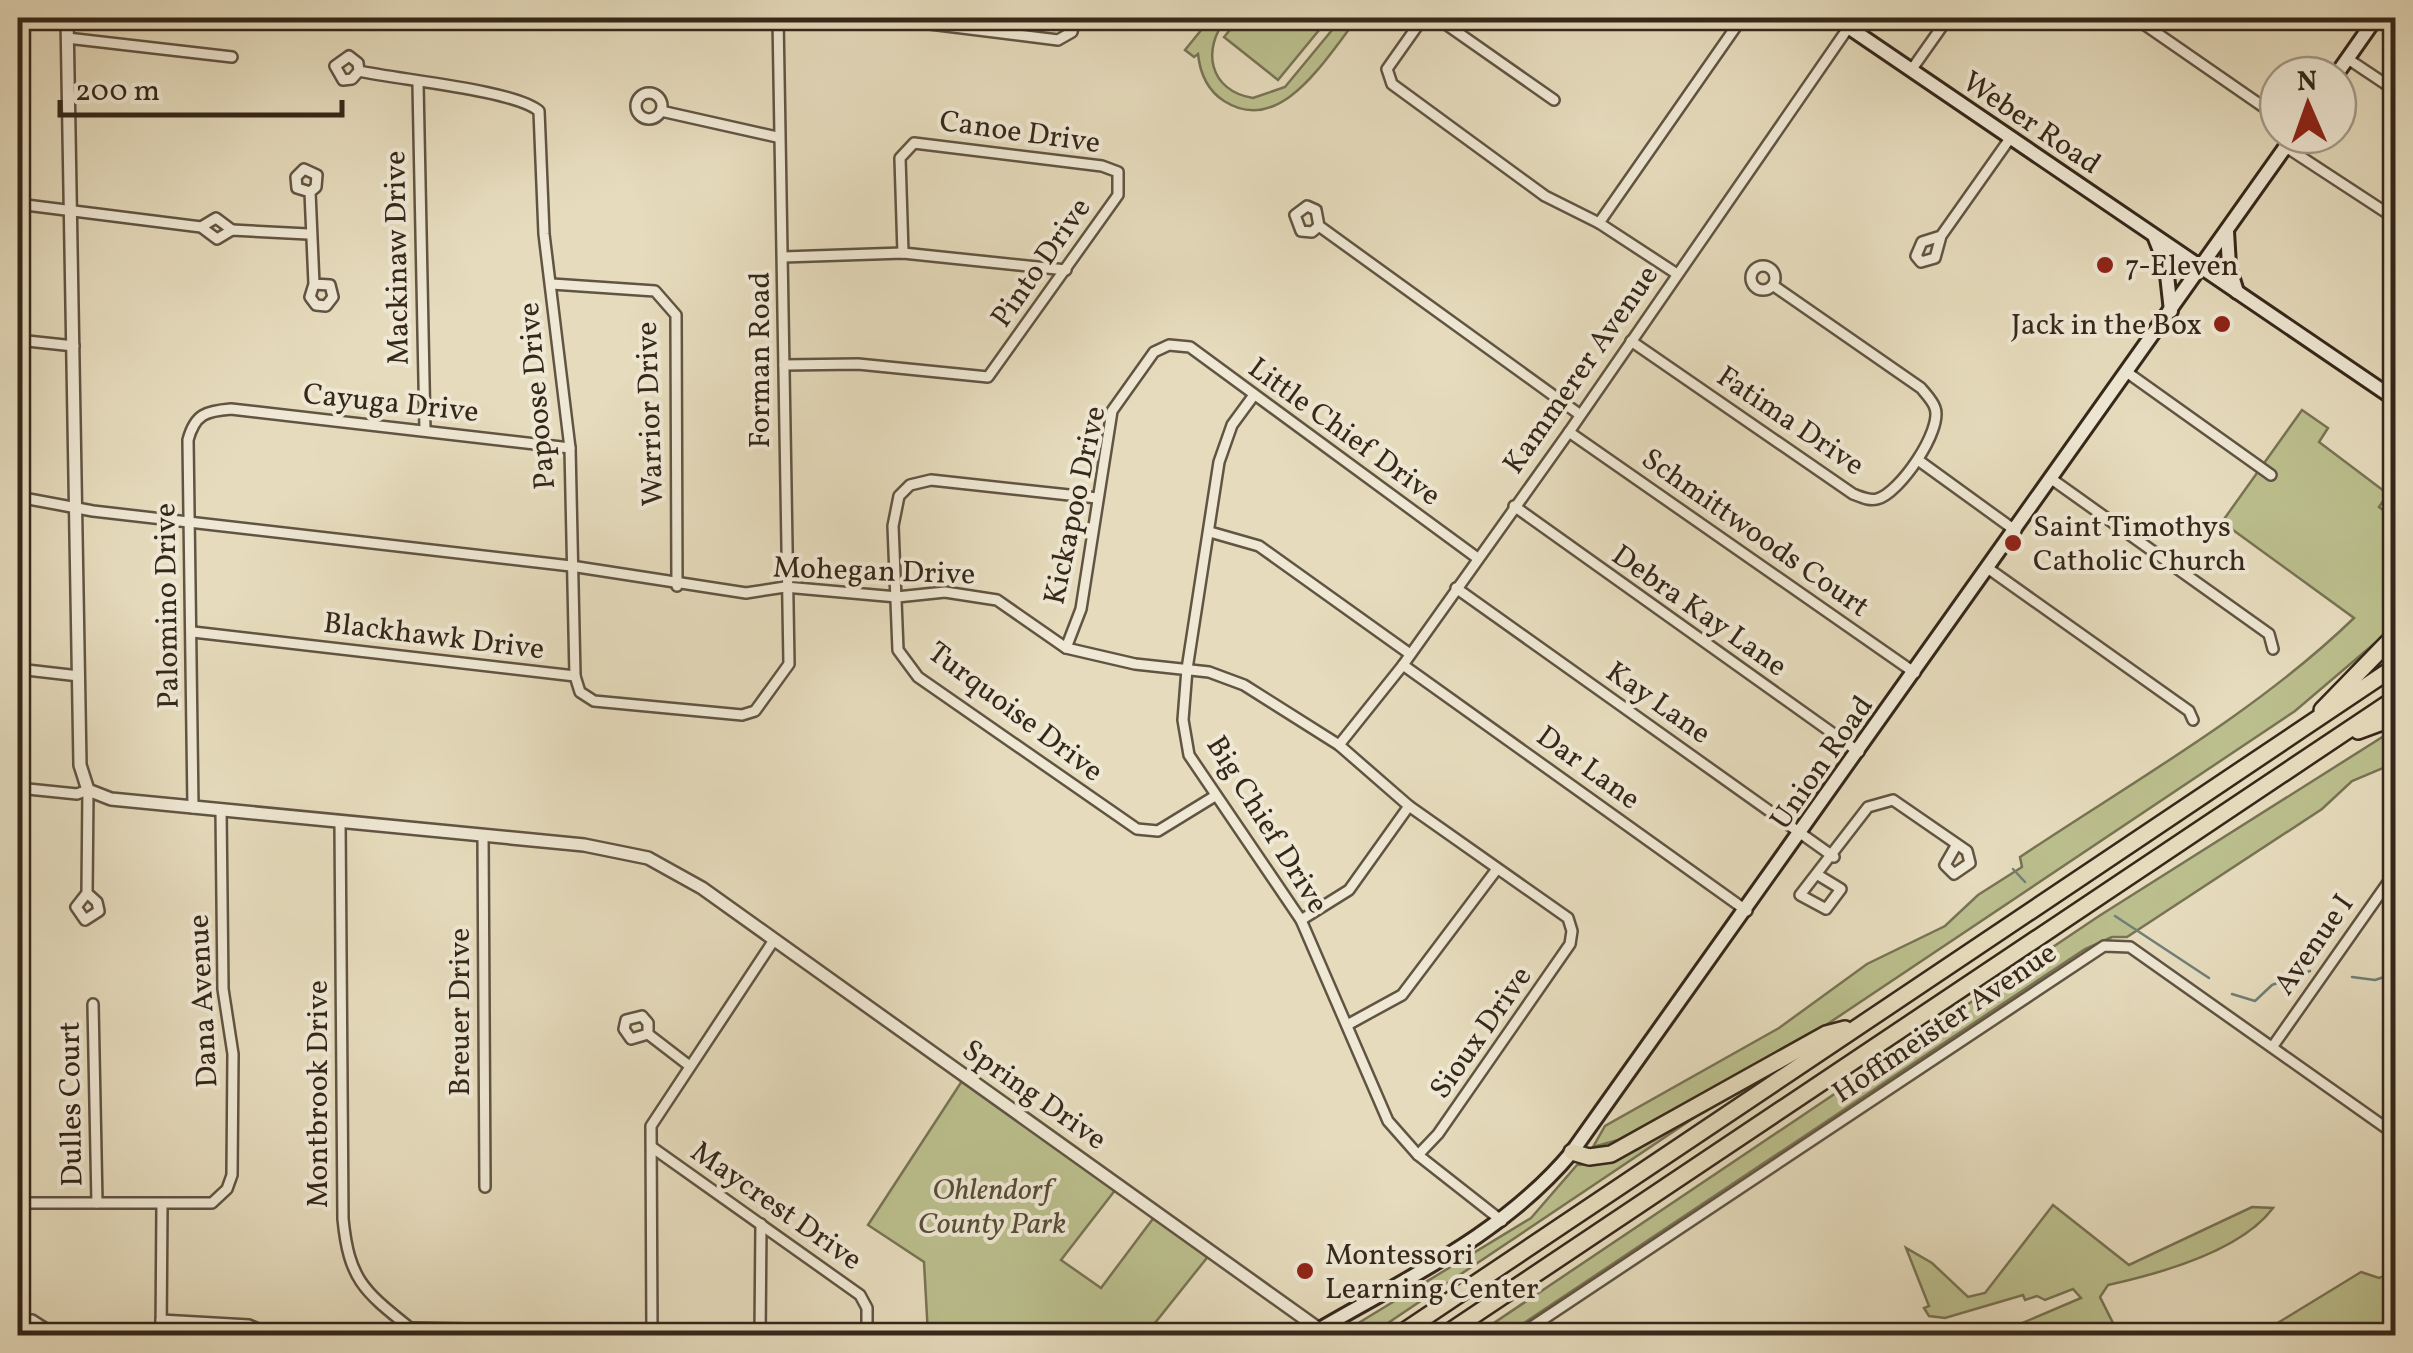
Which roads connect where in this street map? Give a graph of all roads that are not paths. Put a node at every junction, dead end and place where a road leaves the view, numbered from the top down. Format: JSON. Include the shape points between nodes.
{"nodes":[{"id":1,"x":67,"y":18,"type":"edge"},
{"id":2,"x":778,"y":18,"type":"edge"},
{"id":3,"x":881,"y":18,"type":"edge"},
{"id":4,"x":975,"y":18,"type":"edge"},
{"id":5,"x":1075,"y":18,"type":"edge"},
{"id":6,"x":1423,"y":18,"type":"edge"},
{"id":7,"x":1437,"y":18,"type":"edge"},
{"id":8,"x":1742,"y":18,"type":"edge"},
{"id":9,"x":1835,"y":18,"type":"edge"},
{"id":10,"x":1948,"y":18,"type":"edge"},
{"id":11,"x":2135,"y":18,"type":"edge"},
{"id":12,"x":2369,"y":20,"type":"edge"},
{"id":13,"x":1852,"y":22,"type":"edge"},
{"id":14,"x":975,"y":32,"type":"junction"},
{"id":15,"x":67,"y":38,"type":"junction"},
{"id":16,"x":2350,"y":55,"type":"edge"},
{"id":17,"x":232,"y":57,"type":"dead end"},
{"id":18,"x":2358,"y":65,"type":"edge"},
{"id":19,"x":1912,"y":69,"type":"junction"},
{"id":20,"x":359,"y":71,"type":"dead end"},
{"id":21,"x":418,"y":84,"type":"junction"},
{"id":22,"x":2396,"y":91,"type":"edge"},
{"id":23,"x":1554,"y":100,"type":"dead end"},
{"id":24,"x":2258,"y":103,"type":"edge"},
{"id":25,"x":662,"y":112,"type":"dead end"},
{"id":26,"x":778,"y":138,"type":"junction"},
{"id":27,"x":2010,"y":138,"type":"junction"},
{"id":28,"x":2281,"y":155,"type":"edge"},
{"id":29,"x":2297,"y":155,"type":"edge"},
{"id":30,"x":1118,"y":172,"type":"joint"},
{"id":31,"x":310,"y":192,"type":"dead end"},
{"id":32,"x":18,"y":204,"type":"edge"},
{"id":33,"x":70,"y":212,"type":"junction"},
{"id":34,"x":2396,"y":220,"type":"edge"},
{"id":35,"x":1599,"y":223,"type":"junction"},
{"id":36,"x":1319,"y":226,"type":"dead end"},
{"id":37,"x":201,"y":227,"type":"junction"},
{"id":38,"x":232,"y":230,"type":"junction"},
{"id":39,"x":2227,"y":230,"type":"junction"},
{"id":40,"x":308,"y":234,"type":"junction"},
{"id":41,"x":1941,"y":236,"type":"dead end"},
{"id":42,"x":2154,"y":236,"type":"junction"},
{"id":43,"x":903,"y":253,"type":"junction"},
{"id":44,"x":783,"y":257,"type":"junction"},
{"id":45,"x":2201,"y":268,"type":"junction"},
{"id":46,"x":1066,"y":270,"type":"junction"},
{"id":47,"x":1677,"y":274,"type":"junction"},
{"id":48,"x":314,"y":284,"type":"dead end"},
{"id":49,"x":552,"y":284,"type":"junction"},
{"id":50,"x":1774,"y":286,"type":"dead end"},
{"id":51,"x":2237,"y":292,"type":"junction"},
{"id":52,"x":2171,"y":311,"type":"junction"},
{"id":53,"x":18,"y":340,"type":"edge"},
{"id":54,"x":1631,"y":342,"type":"junction"},
{"id":55,"x":1184,"y":345,"type":"joint"},
{"id":56,"x":74,"y":346,"type":"junction"},
{"id":57,"x":784,"y":365,"type":"junction"},
{"id":58,"x":2128,"y":373,"type":"junction"},
{"id":59,"x":1254,"y":395,"type":"junction"},
{"id":60,"x":2396,"y":400,"type":"edge"},
{"id":61,"x":206,"y":410,"type":"joint"},
{"id":62,"x":1579,"y":414,"type":"junction"},
{"id":63,"x":425,"y":430,"type":"junction"},
{"id":64,"x":1569,"y":432,"type":"junction"},
{"id":65,"x":570,"y":448,"type":"junction"},
{"id":66,"x":1918,"y":460,"type":"junction"},
{"id":67,"x":2271,"y":475,"type":"dead end"},
{"id":68,"x":2053,"y":480,"type":"junction"},
{"id":69,"x":18,"y":497,"type":"edge"},
{"id":70,"x":1096,"y":498,"type":"junction"},
{"id":71,"x":76,"y":506,"type":"junction"},
{"id":72,"x":1514,"y":506,"type":"junction"},
{"id":73,"x":190,"y":521,"type":"junction"},
{"id":74,"x":2016,"y":531,"type":"junction"},
{"id":75,"x":1210,"y":532,"type":"junction"},
{"id":76,"x":1476,"y":558,"type":"junction"},
{"id":77,"x":571,"y":566,"type":"junction"},
{"id":78,"x":1989,"y":569,"type":"junction"},
{"id":79,"x":677,"y":586,"type":"junction"},
{"id":80,"x":785,"y":587,"type":"junction"},
{"id":81,"x":1456,"y":588,"type":"junction"},
{"id":82,"x":897,"y":597,"type":"junction"},
{"id":83,"x":193,"y":632,"type":"junction"},
{"id":84,"x":2396,"y":634,"type":"edge"},
{"id":85,"x":1066,"y":648,"type":"junction"},
{"id":86,"x":2273,"y":650,"type":"dead end"},
{"id":87,"x":1410,"y":654,"type":"junction"},
{"id":88,"x":1403,"y":665,"type":"junction"},
{"id":89,"x":2396,"y":666,"type":"edge"},
{"id":90,"x":18,"y":669,"type":"edge"},
{"id":91,"x":1187,"y":669,"type":"junction"},
{"id":92,"x":1915,"y":673,"type":"junction"},
{"id":93,"x":79,"y":676,"type":"junction"},
{"id":94,"x":575,"y":676,"type":"junction"},
{"id":95,"x":768,"y":696,"type":"joint"},
{"id":96,"x":2396,"y":698,"type":"edge"},
{"id":97,"x":2396,"y":716,"type":"edge"},
{"id":98,"x":2193,"y":720,"type":"dead end"},
{"id":99,"x":2307,"y":727,"type":"junction"},
{"id":100,"x":2330,"y":742,"type":"junction"},
{"id":101,"x":1339,"y":745,"type":"junction"},
{"id":102,"x":1859,"y":752,"type":"junction"},
{"id":103,"x":18,"y":788,"type":"edge"},
{"id":104,"x":88,"y":790,"type":"junction"},
{"id":105,"x":1215,"y":796,"type":"junction"},
{"id":106,"x":1409,"y":806,"type":"junction"},
{"id":107,"x":193,"y":808,"type":"junction"},
{"id":108,"x":221,"y":810,"type":"junction"},
{"id":109,"x":340,"y":822,"type":"junction"},
{"id":110,"x":1801,"y":834,"type":"junction"},
{"id":111,"x":484,"y":836,"type":"junction"},
{"id":112,"x":1957,"y":844,"type":"dead end"},
{"id":113,"x":1834,"y":857,"type":"junction"},
{"id":114,"x":1497,"y":868,"type":"junction"},
{"id":115,"x":2396,"y":871,"type":"edge"},
{"id":116,"x":1818,"y":875,"type":"dead end"},
{"id":117,"x":87,"y":893,"type":"dead end"},
{"id":118,"x":1746,"y":911,"type":"junction"},
{"id":119,"x":1300,"y":920,"type":"junction"},
{"id":120,"x":1572,"y":931,"type":"joint"},
{"id":121,"x":774,"y":940,"type":"junction"},
{"id":122,"x":94,"y":1004,"type":"dead end"},
{"id":123,"x":1349,"y":1024,"type":"junction"},
{"id":124,"x":1858,"y":1025,"type":"junction"},
{"id":125,"x":648,"y":1034,"type":"dead end"},
{"id":126,"x":2273,"y":1046,"type":"junction"},
{"id":127,"x":688,"y":1064,"type":"junction"},
{"id":128,"x":2396,"y":1135,"type":"edge"},
{"id":129,"x":652,"y":1148,"type":"junction"},
{"id":130,"x":1572,"y":1152,"type":"junction"},
{"id":131,"x":1418,"y":1155,"type":"junction"},
{"id":132,"x":485,"y":1188,"type":"dead end"},
{"id":133,"x":18,"y":1203,"type":"edge"},
{"id":134,"x":97,"y":1204,"type":"junction"},
{"id":135,"x":162,"y":1204,"type":"junction"},
{"id":136,"x":1502,"y":1221,"type":"junction"},
{"id":137,"x":761,"y":1224,"type":"junction"},
{"id":138,"x":162,"y":1320,"type":"junction"},
{"id":139,"x":406,"y":1332,"type":"edge"},
{"id":140,"x":1314,"y":1332,"type":"edge"},
{"id":141,"x":524,"y":1333,"type":"edge"},
{"id":142,"x":24,"y":1336,"type":"edge"},
{"id":143,"x":45,"y":1336,"type":"edge"},
{"id":144,"x":161,"y":1336,"type":"edge"},
{"id":145,"x":274,"y":1336,"type":"edge"},
{"id":146,"x":652,"y":1336,"type":"edge"},
{"id":147,"x":760,"y":1336,"type":"edge"},
{"id":148,"x":867,"y":1336,"type":"edge"},
{"id":149,"x":1398,"y":1336,"type":"edge"},
{"id":150,"x":1443,"y":1336,"type":"edge"},
{"id":151,"x":1518,"y":1336,"type":"edge"}],
"edges":[{"from":1,"to":15,"type":"street"},
{"from":2,"to":26,"type":"street","name":"Forman Road"},
{"from":3,"to":14,"type":"street"},
{"from":4,"to":14,"type":"street"},
{"from":5,"to":14,"type":"street","via":[[1072,32],[1058,40]]},
{"from":6,"to":35,"type":"street","via":[[1387,69],[1392,84],[1544,196]]},
{"from":7,"to":23,"type":"street"},
{"from":8,"to":35,"type":"street"},
{"from":9,"to":13,"type":"main road","name":"Weber Road"},
{"from":10,"to":19,"type":"street"},
{"from":11,"to":24,"type":"street"},
{"from":12,"to":16,"type":"main road"},
{"from":13,"to":19,"type":"main road","name":"Weber Road"},
{"from":13,"to":47,"type":"street","name":"Kammerer Avenue"},
{"from":15,"to":17,"type":"street"},
{"from":15,"to":33,"type":"street"},
{"from":18,"to":22,"type":"street"},
{"from":19,"to":27,"type":"main road","name":"Weber Road"},
{"from":20,"to":21,"type":"street"},
{"from":21,"to":49,"type":"street","name":"Papoose Drive","via":[[518,98],[540,112]]},
{"from":21,"to":63,"type":"street","name":"Mackinaw Drive"},
{"from":25,"to":26,"type":"street"},
{"from":26,"to":44,"type":"street","name":"Forman Road"},
{"from":27,"to":41,"type":"street"},
{"from":27,"to":42,"type":"main road","name":"Weber Road"},
{"from":28,"to":39,"type":"main road","name":"Union Road"},
{"from":29,"to":34,"type":"street"},
{"from":30,"to":43,"type":"street","name":"Canoe Drive","via":[[914,143],[900,158]]},
{"from":30,"to":46,"type":"street","name":"Pinto Drive","via":[[1118,195]]},
{"from":31,"to":40,"type":"street"},
{"from":32,"to":33,"type":"street"},
{"from":33,"to":37,"type":"street"},
{"from":33,"to":56,"type":"street"},
{"from":35,"to":47,"type":"street"},
{"from":36,"to":62,"type":"street"},
{"from":37,"to":38,"type":"street","via":[[218,239]]},
{"from":37,"to":38,"type":"street","via":[[216,218]]},
{"from":38,"to":40,"type":"street"},
{"from":39,"to":45,"type":"main road","name":"Union Road"},
{"from":39,"to":51,"type":"main road"},
{"from":40,"to":48,"type":"street"},
{"from":42,"to":45,"type":"main road","name":"Weber Road"},
{"from":42,"to":52,"type":"main road","via":[[2166,266]]},
{"from":43,"to":44,"type":"street"},
{"from":43,"to":46,"type":"street"},
{"from":44,"to":57,"type":"street","name":"Forman Road"},
{"from":45,"to":51,"type":"main road","name":"Weber Road"},
{"from":45,"to":52,"type":"main road","name":"Union Road"},
{"from":46,"to":57,"type":"street","name":"Pinto Drive","via":[[988,378],[858,364]]},
{"from":47,"to":54,"type":"street","name":"Kammerer Avenue"},
{"from":49,"to":65,"type":"street","name":"Papoose Drive"},
{"from":49,"to":79,"type":"street","name":"Warrior Drive","via":[[655,291],[676,315]]},
{"from":50,"to":66,"type":"street","via":[[1922,388],[1936,409]]},
{"from":51,"to":60,"type":"main road","name":"Weber Road"},
{"from":52,"to":58,"type":"main road","name":"Union Road"},
{"from":53,"to":56,"type":"street"},
{"from":54,"to":62,"type":"street","name":"Kammerer Avenue"},
{"from":54,"to":66,"type":"street","name":"Fatima Drive","via":[[1853,494],[1882,498]]},
{"from":55,"to":59,"type":"street","name":"Little Chief Drive"},
{"from":55,"to":70,"type":"street","name":"Kickapoo Drive","via":[[1154,352],[1112,412]]},
{"from":56,"to":71,"type":"street"},
{"from":57,"to":80,"type":"street","name":"Forman Road"},
{"from":58,"to":67,"type":"street"},
{"from":58,"to":68,"type":"main road","name":"Union Road"},
{"from":59,"to":75,"type":"street","name":"Big Chief Drive","via":[[1232,425],[1219,462]]},
{"from":59,"to":76,"type":"street","name":"Little Chief Drive"},
{"from":61,"to":63,"type":"street","name":"Cayuga Drive"},
{"from":61,"to":73,"type":"street","name":"Palomino Drive","via":[[188,440]]},
{"from":62,"to":64,"type":"street","name":"Kammerer Avenue"},
{"from":63,"to":65,"type":"street","name":"Cayuga Drive"},
{"from":64,"to":72,"type":"street","name":"Kammerer Avenue"},
{"from":64,"to":92,"type":"street","name":"Schmittwoods Court"},
{"from":65,"to":77,"type":"street","name":"Papoose Drive"},
{"from":66,"to":74,"type":"street"},
{"from":68,"to":74,"type":"main road","name":"Union Road"},
{"from":68,"to":86,"type":"street","via":[[2268,634]]},
{"from":69,"to":71,"type":"street","name":"Mohegan Drive"},
{"from":70,"to":82,"type":"street","name":"Turquoise Drive","via":[[921,480],[898,496],[894,509]]},
{"from":70,"to":85,"type":"street","name":"Kickapoo Drive","via":[[1081,609]]},
{"from":71,"to":73,"type":"street","name":"Mohegan Drive"},
{"from":71,"to":93,"type":"street"},
{"from":72,"to":76,"type":"street","name":"Kammerer Avenue"},
{"from":72,"to":102,"type":"street","name":"Debra Kay Lane"},
{"from":73,"to":77,"type":"street","name":"Mohegan Drive"},
{"from":73,"to":83,"type":"street","name":"Palomino Drive"},
{"from":74,"to":78,"type":"main road","name":"Union Road"},
{"from":75,"to":87,"type":"street","via":[[1260,546]]},
{"from":75,"to":91,"type":"street","name":"Big Chief Drive"},
{"from":76,"to":81,"type":"street","name":"Kammerer Avenue"},
{"from":77,"to":79,"type":"street","name":"Mohegan Drive"},
{"from":77,"to":94,"type":"street","name":"Papoose Drive"},
{"from":78,"to":92,"type":"main road","name":"Union Road"},
{"from":78,"to":98,"type":"street","via":[[2190,711]]},
{"from":79,"to":80,"type":"street","name":"Mohegan Drive","via":[[746,593]]},
{"from":80,"to":82,"type":"street","name":"Mohegan Drive"},
{"from":80,"to":95,"type":"street","name":"Forman Road","via":[[788,664]]},
{"from":81,"to":87,"type":"street","name":"Kammerer Avenue"},
{"from":81,"to":110,"type":"street","name":"Kay Lane"},
{"from":82,"to":85,"type":"street","name":"Mohegan Drive","via":[[945,592],[996,600]]},
{"from":82,"to":105,"type":"street","name":"Turquoise Drive","via":[[898,650],[918,677],[1137,829],[1158,831]]},
{"from":83,"to":94,"type":"street","name":"Blackhawk Drive"},
{"from":83,"to":107,"type":"street","name":"Palomino Drive"},
{"from":84,"to":99,"type":"highway"},
{"from":85,"to":91,"type":"street","name":"Mohegan Drive"},
{"from":87,"to":88,"type":"street","name":"Kammerer Avenue"},
{"from":88,"to":101,"type":"street","name":"Kammerer Avenue"},
{"from":88,"to":118,"type":"street","name":"Dar Lane"},
{"from":89,"to":99,"type":"highway"},
{"from":90,"to":93,"type":"street"},
{"from":91,"to":101,"type":"street","name":"Mohegan Drive","via":[[1244,685]]},
{"from":91,"to":105,"type":"street","name":"Big Chief Drive","via":[[1183,720],[1189,754]]},
{"from":92,"to":102,"type":"main road","name":"Union Road"},
{"from":93,"to":104,"type":"street","via":[[80,775]]},
{"from":94,"to":95,"type":"street","name":"Blackhawk Drive","via":[[580,692],[594,701],[742,715]]},
{"from":96,"to":100,"type":"highway"},
{"from":97,"to":100,"type":"highway"},
{"from":99,"to":124,"type":"highway"},
{"from":100,"to":150,"type":"highway"},
{"from":101,"to":106,"type":"street","name":"Mohegan Drive"},
{"from":102,"to":110,"type":"main road","name":"Union Road"},
{"from":103,"to":104,"type":"street"},
{"from":104,"to":107,"type":"street","via":[[102,798]]},
{"from":104,"to":117,"type":"street"},
{"from":105,"to":119,"type":"street","name":"Big Chief Drive"},
{"from":106,"to":114,"type":"street","name":"Mohegan Drive"},
{"from":106,"to":119,"type":"street","via":[[1349,890]]},
{"from":107,"to":108,"type":"street"},
{"from":108,"to":109,"type":"street"},
{"from":108,"to":135,"type":"street","name":"Dana Avenue","via":[[232,1174],[212,1204]]},
{"from":109,"to":111,"type":"street"},
{"from":109,"to":139,"type":"street","name":"Montbrook Drive","via":[[347,1260],[363,1291]]},
{"from":110,"to":113,"type":"street","name":"Kay Lane"},
{"from":110,"to":118,"type":"main road","name":"Union Road"},
{"from":111,"to":121,"type":"street","name":"Spring Drive","via":[[630,852],[667,867]]},
{"from":111,"to":132,"type":"street","name":"Breuer Drive"},
{"from":112,"to":113,"type":"street","via":[[1893,800],[1868,807]]},
{"from":113,"to":116,"type":"street"},
{"from":114,"to":120,"type":"street","name":"Mohegan Drive","via":[[1568,918]]},
{"from":114,"to":123,"type":"street","via":[[1402,994]]},
{"from":115,"to":126,"type":"street","name":"Avenue I"},
{"from":118,"to":130,"type":"main road","name":"Union Road"},
{"from":119,"to":123,"type":"street","name":"Big Chief Drive"},
{"from":120,"to":131,"type":"street","name":"Sioux Drive","via":[[1545,984]]},
{"from":121,"to":127,"type":"street"},
{"from":121,"to":140,"type":"street","name":"Spring Drive"},
{"from":122,"to":134,"type":"street","name":"Dulles Court"},
{"from":123,"to":131,"type":"street","name":"Big Chief Drive","via":[[1388,1120]]},
{"from":124,"to":130,"type":"highway","via":[[1826,1034],[1611,1154]]},
{"from":124,"to":149,"type":"highway"},
{"from":125,"to":127,"type":"street"},
{"from":126,"to":128,"type":"street","name":"Hoffmeister Avenue"},
{"from":126,"to":151,"type":"street","name":"Hoffmeister Avenue","via":[[2130,947],[2104,946]]},
{"from":127,"to":129,"type":"street","via":[[650,1126]]},
{"from":129,"to":137,"type":"street","name":"Maycrest Drive"},
{"from":129,"to":146,"type":"street"},
{"from":130,"to":136,"type":"main road","name":"Union Road"},
{"from":131,"to":136,"type":"street","name":"Big Chief Drive"},
{"from":133,"to":134,"type":"street"},
{"from":134,"to":135,"type":"street"},
{"from":135,"to":138,"type":"street"},
{"from":136,"to":140,"type":"main road","name":"Union Road"},
{"from":137,"to":147,"type":"street"},
{"from":137,"to":148,"type":"street","name":"Maycrest Drive","via":[[860,1295],[868,1308]]},
{"from":138,"to":144,"type":"street"},
{"from":138,"to":145,"type":"street","via":[[249,1325]]},
{"from":139,"to":141,"type":"street"},
{"from":142,"to":143,"type":"street","via":[[22,1325],[32,1320],[46,1329]]}]}
